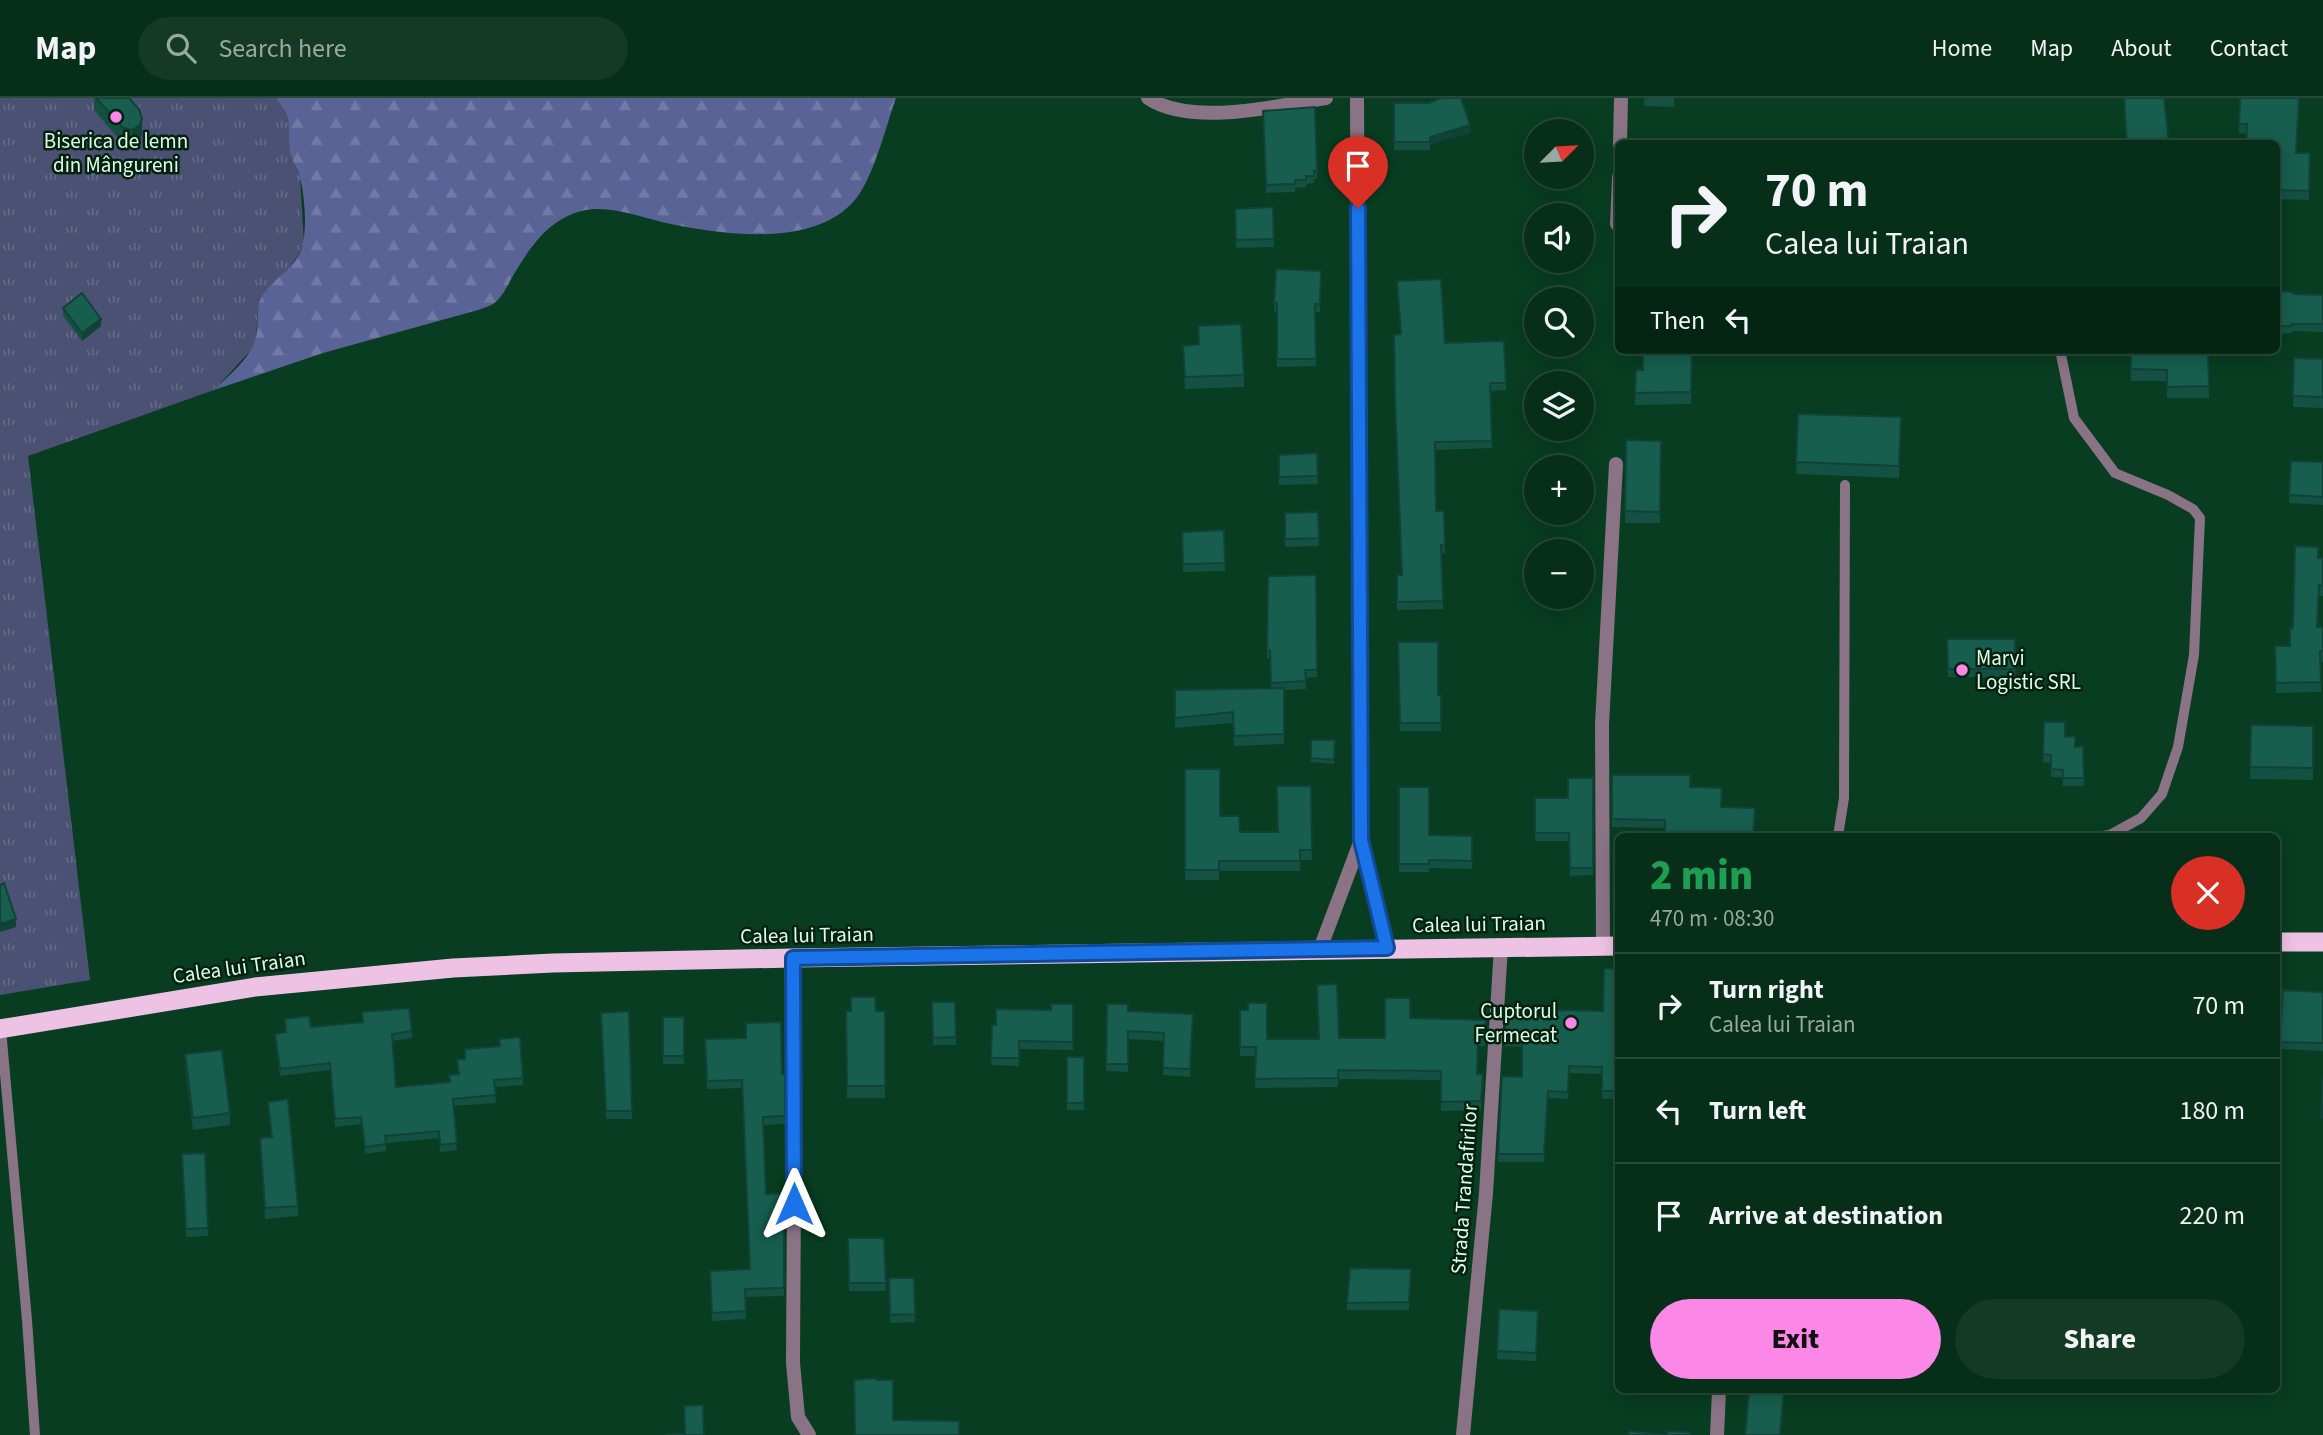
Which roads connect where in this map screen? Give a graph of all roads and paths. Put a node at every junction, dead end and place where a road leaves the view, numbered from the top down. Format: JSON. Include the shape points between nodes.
{"nodes":[{"id":1,"x":1149,"y":98,"type":"edge"},
{"id":2,"x":1326,"y":98,"type":"edge"},
{"id":3,"x":1357,"y":98,"type":"edge"},
{"id":4,"x":1621,"y":98,"type":"edge"},
{"id":5,"x":1620,"y":140,"type":"edge"},
{"id":6,"x":2061,"y":354,"type":"edge"},
{"id":7,"x":1616,"y":464,"type":"dead end"},
{"id":8,"x":1845,"y":485,"type":"dead end"},
{"id":9,"x":1838,"y":833,"type":"edge"},
{"id":10,"x":2114,"y":833,"type":"edge"},
{"id":11,"x":1361,"y":840,"type":"junction"},
{"id":12,"x":2280,"y":942,"type":"edge"},
{"id":13,"x":2323,"y":942,"type":"edge"},
{"id":14,"x":1501,"y":946,"type":"junction"},
{"id":15,"x":1611,"y":946,"type":"edge"},
{"id":16,"x":1387,"y":948,"type":"junction"},
{"id":17,"x":1320,"y":949,"type":"junction"},
{"id":18,"x":793,"y":958,"type":"junction"},
{"id":19,"x":0,"y":1029,"type":"edge"},
{"id":20,"x":1719,"y":1393,"type":"edge"},
{"id":21,"x":35,"y":1435,"type":"edge"},
{"id":22,"x":809,"y":1435,"type":"edge"},
{"id":23,"x":1463,"y":1435,"type":"edge"},
{"id":24,"x":1717,"y":1435,"type":"edge"}],
"edges":[{"from":1,"to":2,"type":"street","via":[[1167,107],[1202,112],[1245,111]]},
{"from":3,"to":11,"type":"street"},
{"from":4,"to":5,"type":"street"},
{"from":6,"to":10,"type":"lane","via":[[2074,418],[2115,473],[2168,495],[2200,518],[2194,655],[2178,747],[2162,794],[2141,818]]},
{"from":7,"to":15,"type":"street","via":[[1602,724]]},
{"from":8,"to":9,"type":"lane","via":[[1844,798]]},
{"from":11,"to":16,"type":"street"},
{"from":11,"to":17,"type":"street"},
{"from":12,"to":13,"type":"highway"},
{"from":14,"to":15,"type":"highway","name":"Calea lui Traian"},
{"from":14,"to":16,"type":"highway","name":"Calea lui Traian"},
{"from":14,"to":23,"type":"street","name":"Strada Trandafirilor","via":[[1486,1193]]},
{"from":16,"to":17,"type":"highway","name":"Calea lui Traian"},
{"from":17,"to":18,"type":"highway","name":"Calea lui Traian"},
{"from":18,"to":19,"type":"highway","name":"Calea lui Traian","via":[[553,963],[355,975],[186,997]]},
{"from":18,"to":22,"type":"street","via":[[793,1363],[798,1417]]},
{"from":19,"to":21,"type":"lane"},
{"from":20,"to":24,"type":"street"}]}
